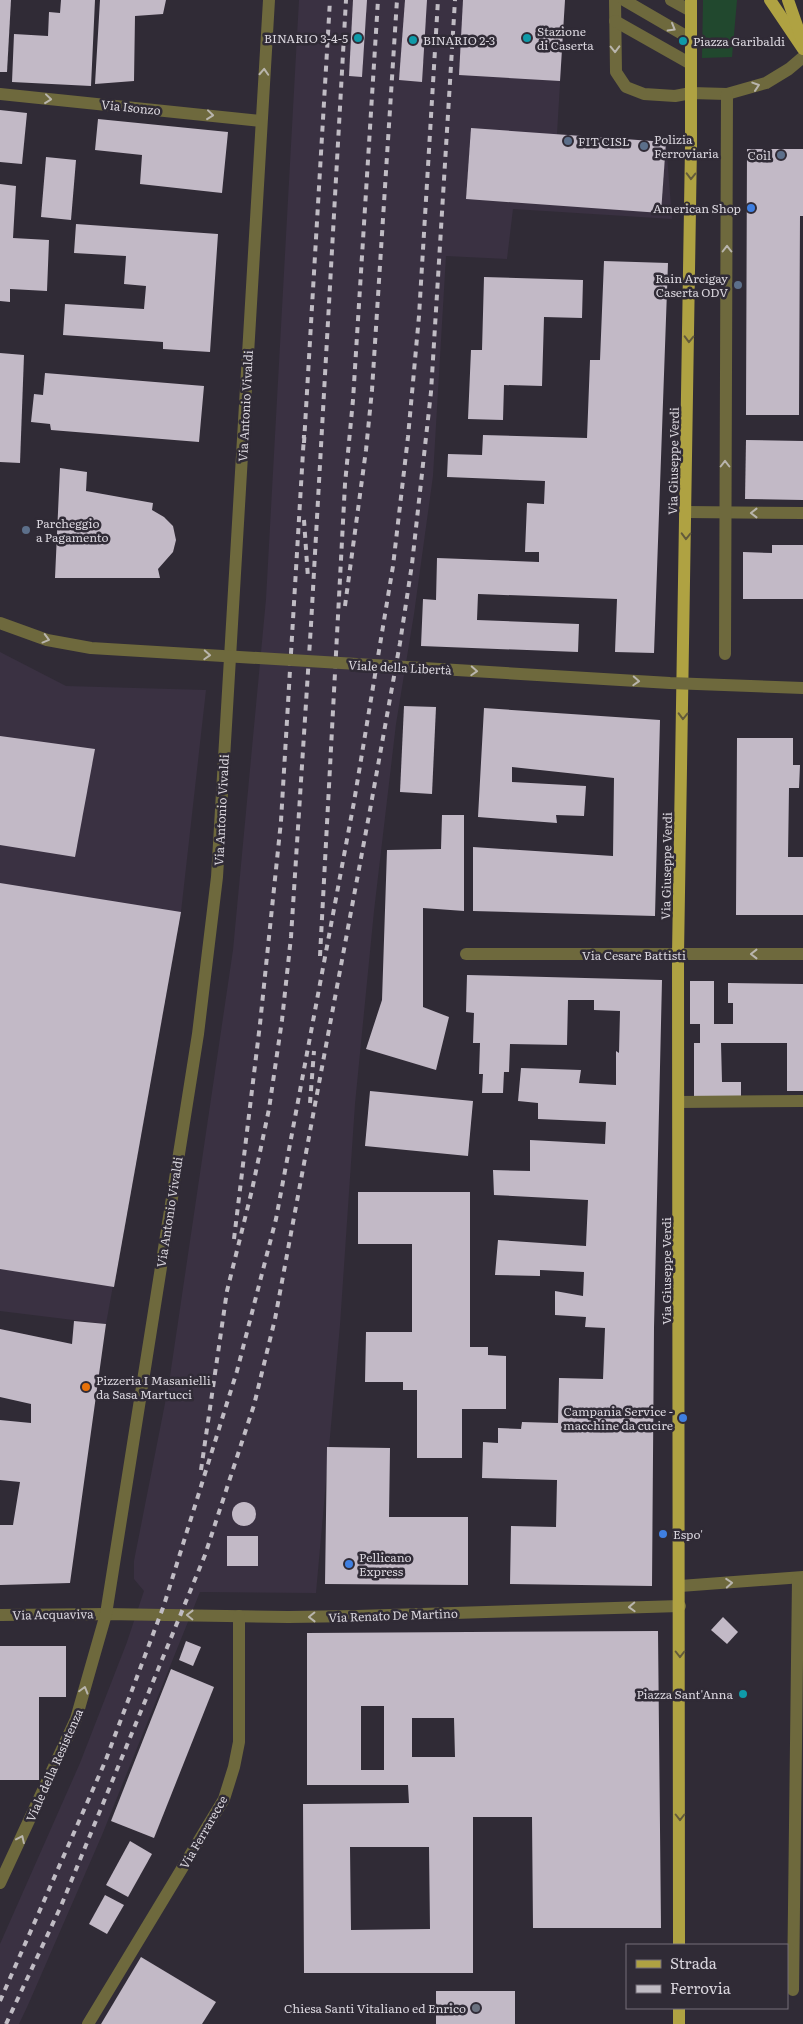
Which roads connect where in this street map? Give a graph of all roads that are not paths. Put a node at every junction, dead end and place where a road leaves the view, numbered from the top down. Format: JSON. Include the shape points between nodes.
{"nodes":[{"id":1,"x":269,"y":0,"type":"edge"},
{"id":2,"x":615,"y":0,"type":"edge"},
{"id":3,"x":624,"y":0,"type":"edge"},
{"id":4,"x":671,"y":0,"type":"edge"},
{"id":5,"x":770,"y":0,"type":"edge"},
{"id":6,"x":788,"y":0,"type":"edge"},
{"id":7,"x":691,"y":6,"type":"edge"},
{"id":8,"x":615,"y":21,"type":"junction"},
{"id":9,"x":691,"y":39,"type":"junction"},
{"id":10,"x":803,"y":44,"type":"edge"},
{"id":11,"x":803,"y":49,"type":"edge"},
{"id":12,"x":803,"y":57,"type":"edge"},
{"id":13,"x":691,"y":64,"type":"junction"},
{"id":14,"x":691,"y":92,"type":"junction"},
{"id":15,"x":0,"y":94,"type":"edge"},
{"id":16,"x":727,"y":94,"type":"junction"},
{"id":17,"x":261,"y":120,"type":"junction"},
{"id":18,"x":686,"y":512,"type":"junction"},
{"id":19,"x":726,"y":513,"type":"junction"},
{"id":20,"x":803,"y":513,"type":"edge"},
{"id":21,"x":0,"y":623,"type":"edge"},
{"id":22,"x":725,"y":654,"type":"dead end"},
{"id":23,"x":803,"y":688,"type":"edge"},
{"id":24,"x":466,"y":954,"type":"dead end"},
{"id":25,"x":803,"y":954,"type":"edge"},
{"id":26,"x":678,"y":955,"type":"junction"},
{"id":27,"x":803,"y":1101,"type":"edge"},
{"id":28,"x":679,"y":1102,"type":"junction"},
{"id":29,"x":800,"y":1578,"type":"edge"},
{"id":30,"x":680,"y":1586,"type":"junction"},
{"id":31,"x":680,"y":1606,"type":"junction"},
{"id":32,"x":106,"y":1614,"type":"junction"},
{"id":33,"x":0,"y":1615,"type":"edge"},
{"id":34,"x":239,"y":1616,"type":"junction"},
{"id":35,"x":0,"y":1883,"type":"edge"},
{"id":36,"x":679,"y":1944,"type":"edge"},
{"id":37,"x":794,"y":1990,"type":"edge"},
{"id":38,"x":679,"y":2009,"type":"edge"},
{"id":39,"x":88,"y":2024,"type":"edge"},
{"id":40,"x":679,"y":2024,"type":"edge"}],
"edges":[{"from":17,"to":1,"type":"street","name":"Via Antonio Vivaldi","one_way":true},
{"from":2,"to":8,"type":"street"},
{"from":3,"to":9,"type":"street","one_way":true},
{"from":4,"to":7,"type":"street"},
{"from":5,"to":11,"type":"main road"},
{"from":6,"to":10,"type":"main road"},
{"from":7,"to":9,"type":"main road"},
{"from":8,"to":13,"type":"street"},
{"from":8,"to":14,"type":"street","one_way":true,"via":[[616,72],[626,87],[644,94],[675,96]]},
{"from":9,"to":13,"type":"main road"},
{"from":16,"to":12,"type":"street","one_way":true,"via":[[766,83]]},
{"from":13,"to":14,"type":"main road"},
{"from":14,"to":16,"type":"street"},
{"from":14,"to":18,"type":"main road","name":"Via Giuseppe Verdi","one_way":true},
{"from":15,"to":17,"type":"street","name":"Via Isonzo","one_way":true},
{"from":19,"to":16,"type":"street","one_way":true},
{"from":17,"to":32,"type":"street","name":"Via Antonio Vivaldi","via":[[217,877],[198,1034]]},
{"from":18,"to":19,"type":"street"},
{"from":18,"to":26,"type":"main road","name":"Via Giuseppe Verdi","one_way":true},
{"from":20,"to":19,"type":"street","one_way":true},
{"from":19,"to":22,"type":"street"},
{"from":21,"to":23,"type":"street","name":"Viale della Libertà","one_way":true,"bridge":true,"via":[[47,640],[91,648]]},
{"from":24,"to":26,"type":"street","name":"Via Cesare Battisti"},
{"from":25,"to":26,"type":"street","name":"Via Cesare Battisti","one_way":true},
{"from":26,"to":28,"type":"main road","name":"Via Giuseppe Verdi"},
{"from":27,"to":28,"type":"street"},
{"from":28,"to":30,"type":"main road","name":"Via Giuseppe Verdi"},
{"from":30,"to":29,"type":"street","one_way":true},
{"from":29,"to":37,"type":"street"},
{"from":30,"to":31,"type":"main road","name":"Via Giuseppe Verdi"},
{"from":31,"to":34,"type":"street","name":"Via Renato De Martino","one_way":true,"via":[[356,1616]]},
{"from":31,"to":36,"type":"main road","one_way":true},
{"from":32,"to":33,"type":"street","name":"Via Acquaviva"},
{"from":34,"to":32,"type":"street","name":"Via Renato De Martino","one_way":true},
{"from":35,"to":32,"type":"street","name":"Viale della Resistenza","one_way":true,"via":[[76,1719]]},
{"from":34,"to":39,"type":"street","name":"Via Ferrarecce","via":[[239,1742],[224,1799]]},
{"from":38,"to":40,"type":"main road"}]}
